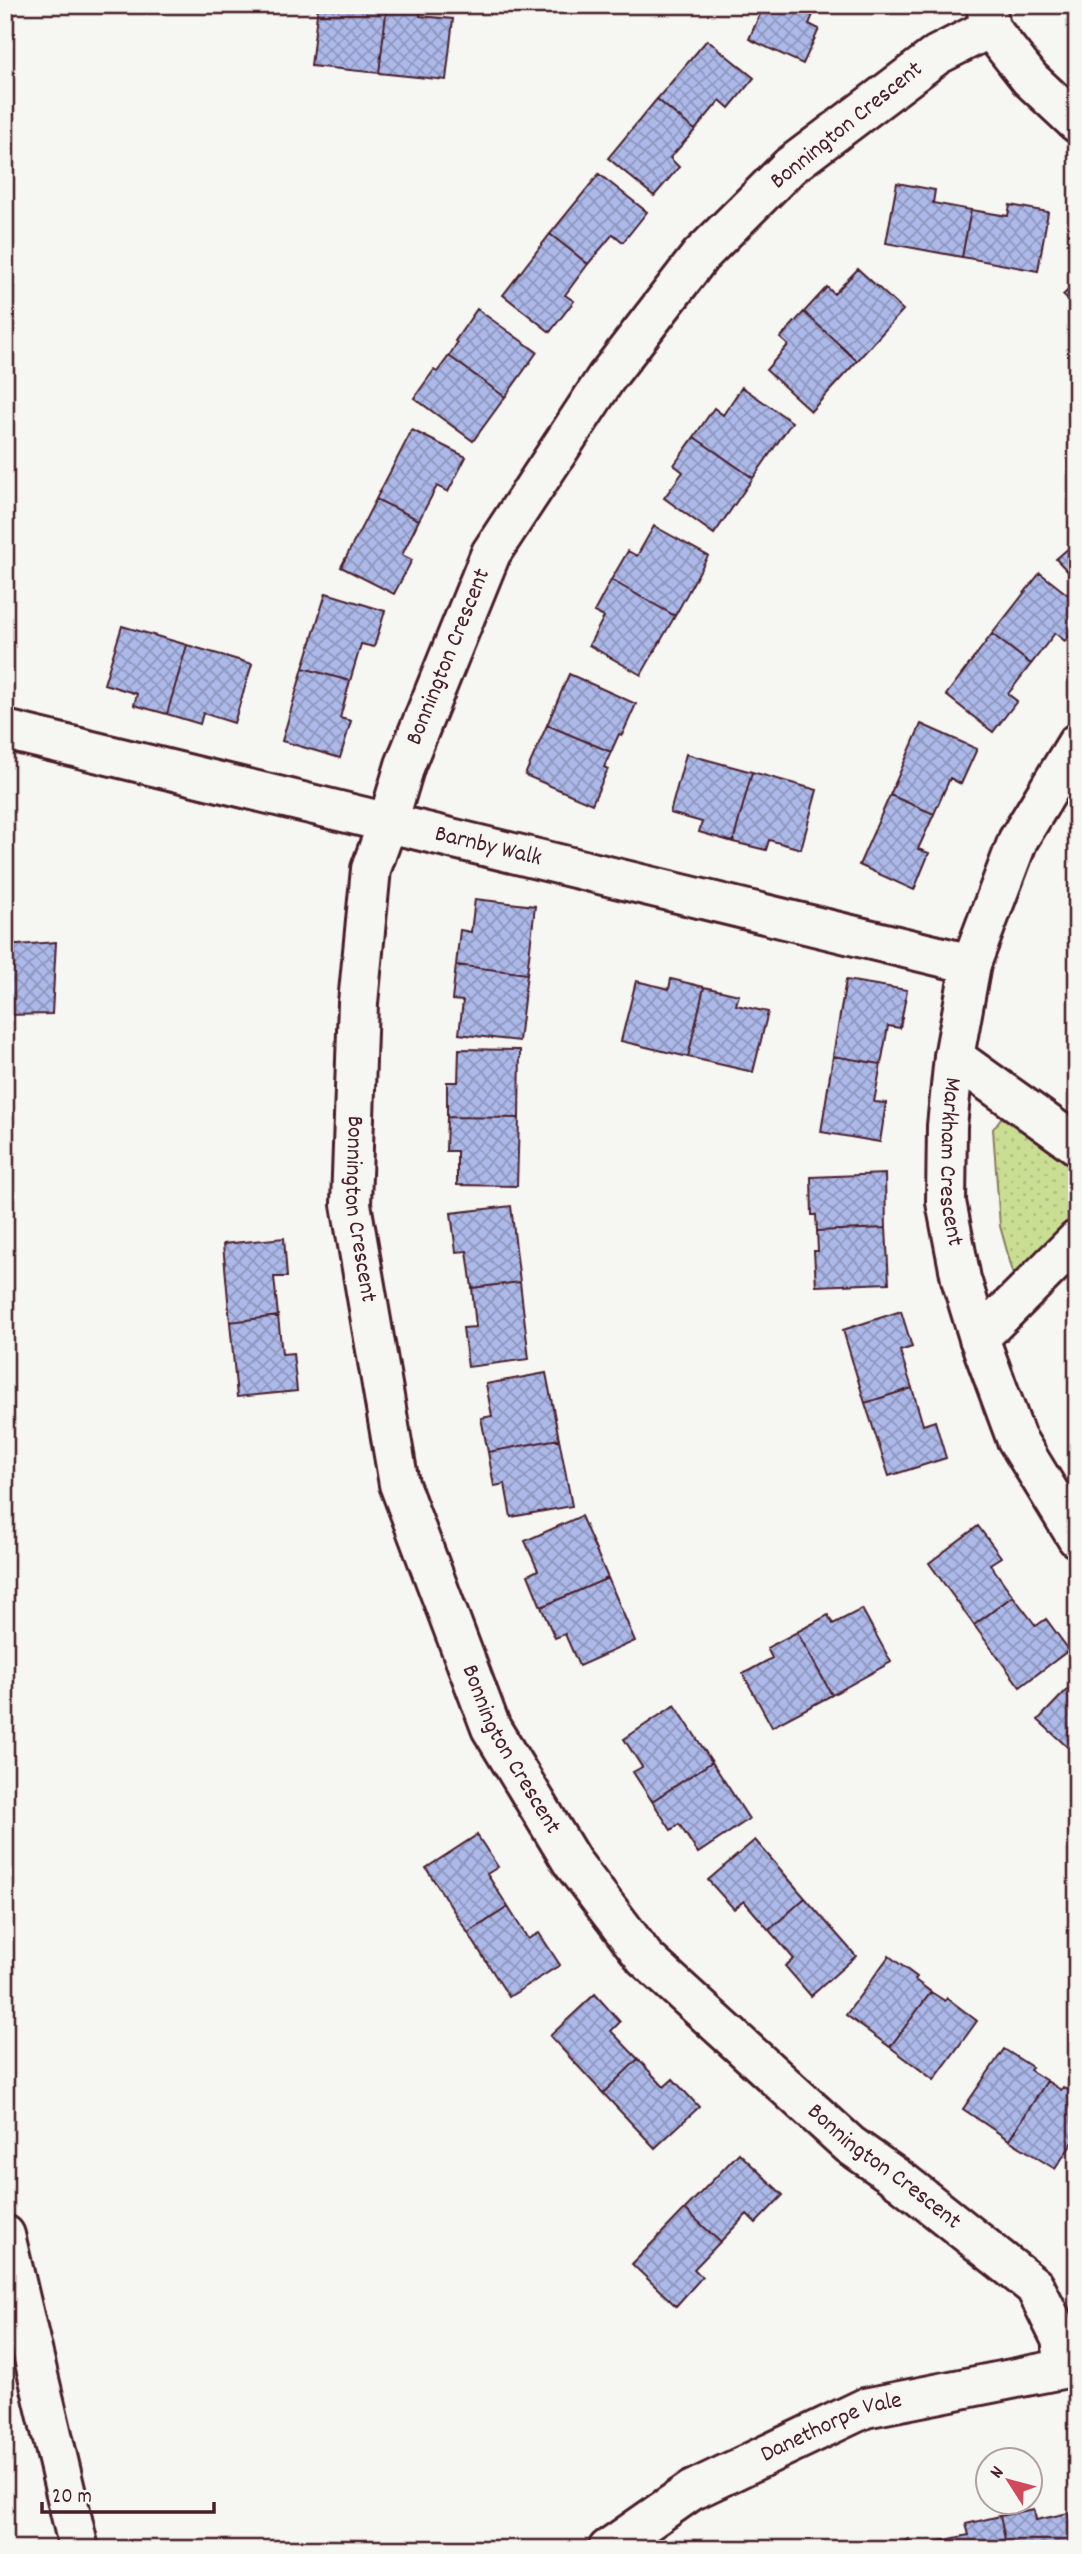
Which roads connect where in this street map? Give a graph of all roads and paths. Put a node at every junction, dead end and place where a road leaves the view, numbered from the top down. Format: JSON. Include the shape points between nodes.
{"nodes":[{"id":1,"x":988,"y":17,"type":"edge"},
{"id":2,"x":1077,"y":123,"type":"edge"},
{"id":3,"x":5,"y":730,"type":"edge"},
{"id":4,"x":1077,"y":743,"type":"edge"},
{"id":5,"x":388,"y":822,"type":"junction"},
{"id":6,"x":971,"y":964,"type":"junction"},
{"id":7,"x":954,"y":1057,"type":"junction"},
{"id":8,"x":1077,"y":1145,"type":"edge"},
{"id":9,"x":1077,"y":1240,"type":"edge"},
{"id":10,"x":979,"y":1338,"type":"junction"},
{"id":11,"x":1077,"y":1538,"type":"edge"},
{"id":12,"x":5,"y":2235,"type":"edge"},
{"id":13,"x":1071,"y":2366,"type":"edge"},
{"id":14,"x":79,"y":2549,"type":"edge"},
{"id":15,"x":608,"y":2549,"type":"edge"}],
"edges":[{"from":1,"to":2,"type":"main road","via":[[1030,79]]},
{"from":1,"to":5,"type":"main road","name":"Bonnington Crescent","via":[[790,166],[700,256],[606,378],[491,553],[405,765]]},
{"from":3,"to":5,"type":"main road","name":"Barnby Walk"},
{"from":4,"to":6,"type":"main road","name":"Markham Crescent","via":[[1018,840]]},
{"from":5,"to":6,"type":"main road","name":"Barnby Walk"},
{"from":5,"to":13,"type":"main road","name":"Bonnington Crescent","via":[[371,869],[358,1003],[351,1204],[399,1484],[491,1728],[572,1862],[645,1958],[850,2145],[1035,2287]]},
{"from":6,"to":7,"type":"main road","name":"Markham Crescent"},
{"from":7,"to":8,"type":"main road"},
{"from":7,"to":10,"type":"main road","name":"Markham Crescent","via":[[946,1202],[961,1279]]},
{"from":9,"to":10,"type":"main road"},
{"from":10,"to":11,"type":"main road","name":"Markham Crescent","via":[[1016,1437]]},
{"from":12,"to":14,"type":"main road"},
{"from":13,"to":15,"type":"main road","name":"Danethorpe Vale","via":[[865,2408],[691,2491]]}]}
